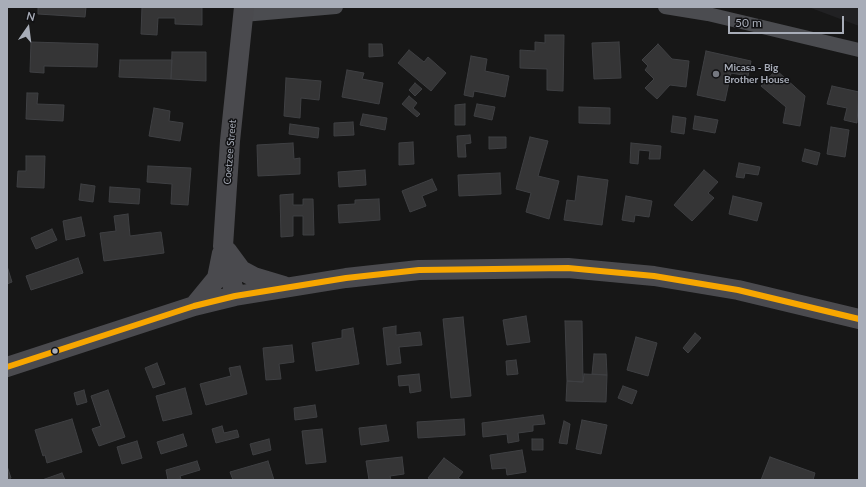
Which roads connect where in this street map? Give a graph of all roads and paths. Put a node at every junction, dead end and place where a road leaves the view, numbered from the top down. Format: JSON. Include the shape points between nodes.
{"nodes":[{"id":1,"x":336,"y":7,"type":"edge"},
{"id":2,"x":665,"y":7,"type":"edge"},
{"id":3,"x":244,"y":11,"type":"edge"},
{"id":4,"x":859,"y":50,"type":"edge"},
{"id":5,"x":224,"y":246,"type":"junction"},
{"id":6,"x":289,"y":287,"type":"junction"},
{"id":7,"x":234,"y":296,"type":"junction"},
{"id":8,"x":194,"y":306,"type":"junction"},
{"id":9,"x":859,"y":320,"type":"edge"},
{"id":10,"x":7,"y":367,"type":"edge"}],
"edges":[{"from":1,"to":3,"type":"street"},
{"from":2,"to":4,"type":"street","via":[[708,14]]},
{"from":3,"to":5,"type":"street","name":"Coetzee Street","via":[[230,141]]},
{"from":5,"to":6,"type":"street","via":[[242,270],[254,278]]},
{"from":5,"to":7,"type":"street","name":"Coetzee Street"},
{"from":5,"to":8,"type":"street","via":[[217,278]]},
{"from":6,"to":7,"type":"street"},
{"from":6,"to":9,"type":"street","via":[[419,270],[568,268],[654,276],[730,289]]},
{"from":7,"to":8,"type":"street"},
{"from":8,"to":10,"type":"street"}]}
